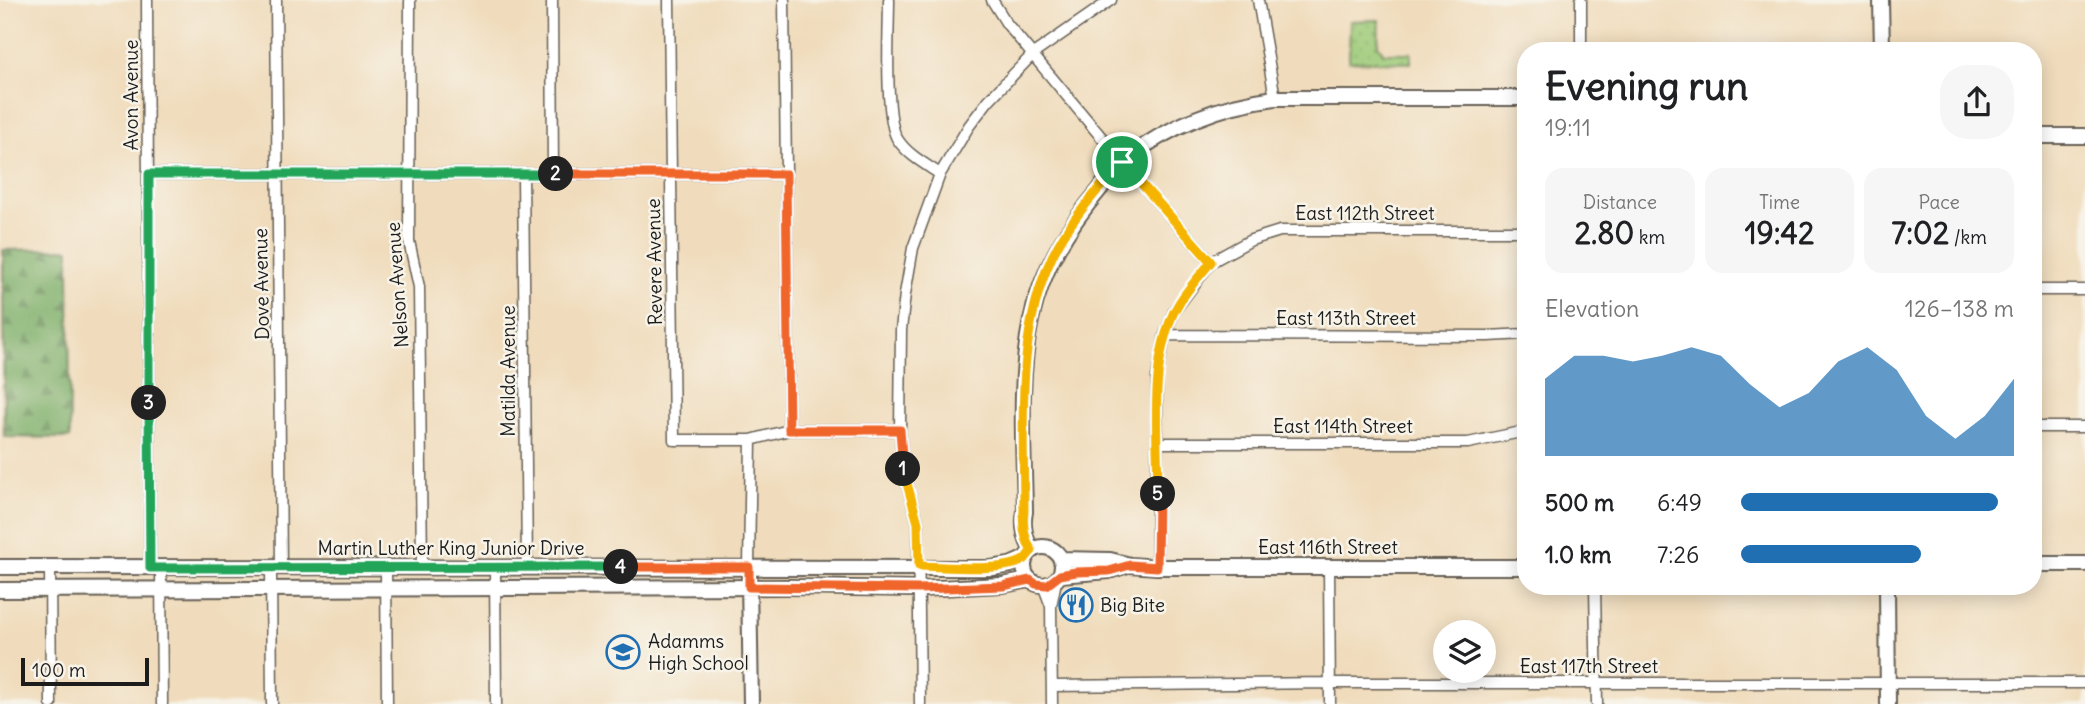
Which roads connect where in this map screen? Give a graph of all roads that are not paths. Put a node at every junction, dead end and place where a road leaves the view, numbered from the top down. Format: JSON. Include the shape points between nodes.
{"nodes":[{"id":1,"x":148,"y":0,"type":"edge"},
{"id":2,"x":276,"y":0,"type":"edge"},
{"id":3,"x":410,"y":0,"type":"edge"},
{"id":4,"x":552,"y":0,"type":"edge"},
{"id":5,"x":669,"y":0,"type":"edge"},
{"id":6,"x":784,"y":0,"type":"edge"},
{"id":7,"x":888,"y":0,"type":"edge"},
{"id":8,"x":992,"y":0,"type":"edge"},
{"id":9,"x":1111,"y":0,"type":"edge"},
{"id":10,"x":1258,"y":0,"type":"edge"},
{"id":11,"x":1581,"y":0,"type":"edge"},
{"id":12,"x":1881,"y":0,"type":"edge"},
{"id":13,"x":1581,"y":42,"type":"edge"},
{"id":14,"x":1882,"y":42,"type":"edge"},
{"id":15,"x":1033,"y":54,"type":"junction"},
{"id":16,"x":1275,"y":98,"type":"junction"},
{"id":17,"x":1517,"y":98,"type":"edge"},
{"id":18,"x":2042,"y":136,"type":"edge"},
{"id":19,"x":2085,"y":136,"type":"edge"},
{"id":20,"x":1122,"y":162,"type":"junction"},
{"id":21,"x":410,"y":173,"type":"junction"},
{"id":22,"x":149,"y":174,"type":"junction"},
{"id":23,"x":277,"y":174,"type":"junction"},
{"id":24,"x":523,"y":174,"type":"junction"},
{"id":25,"x":553,"y":174,"type":"junction"},
{"id":26,"x":786,"y":174,"type":"junction"},
{"id":27,"x":940,"y":174,"type":"junction"},
{"id":28,"x":671,"y":175,"type":"junction"},
{"id":29,"x":1517,"y":231,"type":"edge"},
{"id":30,"x":1211,"y":262,"type":"junction"},
{"id":31,"x":2042,"y":290,"type":"edge"},
{"id":32,"x":2085,"y":290,"type":"edge"},
{"id":33,"x":1517,"y":334,"type":"edge"},
{"id":34,"x":1165,"y":335,"type":"junction"},
{"id":35,"x":2042,"y":427,"type":"edge"},
{"id":36,"x":2085,"y":427,"type":"edge"},
{"id":37,"x":789,"y":430,"type":"junction"},
{"id":38,"x":900,"y":430,"type":"junction"},
{"id":39,"x":1517,"y":433,"type":"edge"},
{"id":40,"x":751,"y":440,"type":"junction"},
{"id":41,"x":1158,"y":443,"type":"junction"},
{"id":42,"x":1033,"y":552,"type":"junction"},
{"id":43,"x":1061,"y":559,"type":"junction"},
{"id":44,"x":2042,"y":564,"type":"edge"},
{"id":45,"x":2085,"y":564,"type":"edge"},
{"id":46,"x":1130,"y":565,"type":"junction"},
{"id":47,"x":919,"y":566,"type":"junction"},
{"id":48,"x":1329,"y":566,"type":"junction"},
{"id":49,"x":0,"y":567,"type":"edge"},
{"id":50,"x":50,"y":567,"type":"junction"},
{"id":51,"x":276,"y":567,"type":"junction"},
{"id":52,"x":386,"y":567,"type":"junction"},
{"id":53,"x":422,"y":567,"type":"junction"},
{"id":54,"x":495,"y":567,"type":"junction"},
{"id":55,"x":527,"y":567,"type":"junction"},
{"id":56,"x":749,"y":567,"type":"junction"},
{"id":57,"x":1157,"y":567,"type":"junction"},
{"id":58,"x":1517,"y":567,"type":"edge"},
{"id":59,"x":155,"y":568,"type":"junction"},
{"id":60,"x":1047,"y":580,"type":"junction"},
{"id":61,"x":749,"y":587,"type":"junction"},
{"id":62,"x":50,"y":589,"type":"junction"},
{"id":63,"x":161,"y":589,"type":"junction"},
{"id":64,"x":386,"y":589,"type":"junction"},
{"id":65,"x":495,"y":589,"type":"junction"},
{"id":66,"x":919,"y":589,"type":"junction"},
{"id":67,"x":0,"y":590,"type":"edge"},
{"id":68,"x":271,"y":590,"type":"junction"},
{"id":69,"x":1595,"y":595,"type":"edge"},
{"id":70,"x":1887,"y":595,"type":"edge"},
{"id":71,"x":1330,"y":683,"type":"junction"},
{"id":72,"x":1598,"y":683,"type":"junction"},
{"id":73,"x":1888,"y":683,"type":"junction"},
{"id":74,"x":2085,"y":683,"type":"edge"},
{"id":75,"x":1052,"y":686,"type":"junction"},
{"id":76,"x":51,"y":704,"type":"edge"},
{"id":77,"x":162,"y":704,"type":"edge"},
{"id":78,"x":272,"y":704,"type":"edge"},
{"id":79,"x":387,"y":704,"type":"edge"},
{"id":80,"x":496,"y":704,"type":"edge"},
{"id":81,"x":751,"y":704,"type":"edge"},
{"id":82,"x":920,"y":704,"type":"edge"},
{"id":83,"x":1052,"y":704,"type":"edge"},
{"id":84,"x":1330,"y":704,"type":"edge"},
{"id":85,"x":1597,"y":704,"type":"edge"},
{"id":86,"x":1888,"y":704,"type":"edge"}],
"edges":[{"from":1,"to":22,"type":"street","name":"Avon Avenue"},
{"from":2,"to":23,"type":"street","name":"Dove Avenue"},
{"from":3,"to":21,"type":"street","name":"Nelson Avenue"},
{"from":4,"to":25,"type":"street"},
{"from":5,"to":28,"type":"street","name":"Revere Avenue"},
{"from":6,"to":26,"type":"street"},
{"from":7,"to":27,"type":"street","via":[[890,120],[897,139]]},
{"from":8,"to":15,"type":"street"},
{"from":9,"to":15,"type":"street"},
{"from":10,"to":16,"type":"street"},
{"from":11,"to":13,"type":"street"},
{"from":12,"to":14,"type":"main road"},
{"from":15,"to":20,"type":"street"},
{"from":15,"to":27,"type":"street","via":[[988,101]]},
{"from":16,"to":17,"type":"main road"},
{"from":16,"to":20,"type":"main road","via":[[1213,110]]},
{"from":18,"to":19,"type":"main road"},
{"from":20,"to":30,"type":"street"},
{"from":20,"to":42,"type":"main road","via":[[1075,218],[1052,256],[1031,319],[1024,373],[1022,521]]},
{"from":21,"to":23,"type":"street"},
{"from":21,"to":24,"type":"street"},
{"from":21,"to":53,"type":"street","name":"Nelson Avenue","via":[[410,241],[419,287]]},
{"from":22,"to":23,"type":"street"},
{"from":22,"to":59,"type":"street","name":"Avon Avenue"},
{"from":23,"to":51,"type":"street","name":"Dove Avenue"},
{"from":24,"to":25,"type":"street"},
{"from":24,"to":55,"type":"street","name":"Matilda Avenue"},
{"from":25,"to":28,"type":"street"},
{"from":26,"to":28,"type":"street"},
{"from":26,"to":37,"type":"street"},
{"from":27,"to":38,"type":"street","via":[[913,248],[905,294]]},
{"from":28,"to":40,"type":"street","name":"Revere Avenue","via":[[674,440]]},
{"from":29,"to":30,"type":"street","name":"East 112th Street","via":[[1280,231],[1251,240]]},
{"from":30,"to":34,"type":"street","via":[[1174,311]]},
{"from":31,"to":32,"type":"street"},
{"from":33,"to":34,"type":"street","name":"East 113th Street"},
{"from":34,"to":41,"type":"street","via":[[1157,377]]},
{"from":35,"to":36,"type":"street"},
{"from":37,"to":38,"type":"street"},
{"from":37,"to":40,"type":"street"},
{"from":38,"to":47,"type":"street","via":[[903,469],[918,523]]},
{"from":39,"to":41,"type":"street","name":"East 114th Street","via":[[1468,443]]},
{"from":40,"to":56,"type":"street"},
{"from":41,"to":57,"type":"street"},
{"from":42,"to":43,"type":"main road","via":[[1054,550]]},
{"from":42,"to":47,"type":"main road","name":"Martin Luther King Junior Drive","via":[[1010,565],[991,568]]},
{"from":42,"to":60,"type":"main road","via":[[1024,568]]},
{"from":43,"to":46,"type":"main road","name":"East 116th Street"},
{"from":43,"to":60,"type":"main road"},
{"from":44,"to":45,"type":"main road"},
{"from":46,"to":57,"type":"main road","name":"East 116th Street"},
{"from":46,"to":60,"type":"main road","name":"East 116th Street"},
{"from":47,"to":56,"type":"main road","name":"Martin Luther King Junior Drive"},
{"from":47,"to":66,"type":"street"},
{"from":48,"to":57,"type":"main road","name":"East 116th Street"},
{"from":48,"to":58,"type":"main road","name":"East 116th Street"},
{"from":48,"to":71,"type":"street"},
{"from":49,"to":50,"type":"main road","name":"Martin Luther King Junior Drive"},
{"from":50,"to":59,"type":"main road","name":"Martin Luther King Junior Drive"},
{"from":50,"to":62,"type":"street"},
{"from":51,"to":52,"type":"main road","name":"Martin Luther King Junior Drive"},
{"from":51,"to":59,"type":"main road","name":"Martin Luther King Junior Drive"},
{"from":51,"to":68,"type":"street","name":"Dove Avenue"},
{"from":52,"to":53,"type":"main road","name":"Martin Luther King Junior Drive"},
{"from":52,"to":64,"type":"street"},
{"from":53,"to":54,"type":"main road","name":"Martin Luther King Junior Drive"},
{"from":54,"to":55,"type":"main road","name":"Martin Luther King Junior Drive"},
{"from":54,"to":65,"type":"street"},
{"from":55,"to":56,"type":"main road","name":"Martin Luther King Junior Drive"},
{"from":56,"to":61,"type":"main road"},
{"from":59,"to":63,"type":"street","name":"Avon Avenue"},
{"from":60,"to":66,"type":"main road","name":"Martin Luther King Junior Drive"},
{"from":60,"to":75,"type":"street"},
{"from":61,"to":65,"type":"main road","name":"Martin Luther King Junior Drive"},
{"from":61,"to":66,"type":"main road","name":"Martin Luther King Junior Drive"},
{"from":61,"to":81,"type":"main road"},
{"from":62,"to":63,"type":"main road","name":"Martin Luther King Junior Drive"},
{"from":62,"to":67,"type":"main road","name":"Martin Luther King Junior Drive"},
{"from":62,"to":76,"type":"street"},
{"from":63,"to":68,"type":"main road","name":"Martin Luther King Junior Drive"},
{"from":63,"to":77,"type":"street","name":"Avon Avenue"},
{"from":64,"to":65,"type":"main road","name":"Martin Luther King Junior Drive"},
{"from":64,"to":68,"type":"main road","name":"Martin Luther King Junior Drive"},
{"from":64,"to":79,"type":"street"},
{"from":65,"to":80,"type":"street"},
{"from":66,"to":82,"type":"street"},
{"from":68,"to":78,"type":"street","name":"Dove Avenue"},
{"from":69,"to":72,"type":"street"},
{"from":70,"to":73,"type":"main road"},
{"from":71,"to":72,"type":"street","name":"East 117th Street"},
{"from":71,"to":75,"type":"street","name":"East 117th Street"},
{"from":71,"to":84,"type":"street"},
{"from":72,"to":73,"type":"street","name":"East 117th Street"},
{"from":72,"to":85,"type":"street"},
{"from":73,"to":74,"type":"street","name":"East 117th Street"},
{"from":73,"to":86,"type":"main road"},
{"from":75,"to":83,"type":"street"}]}
